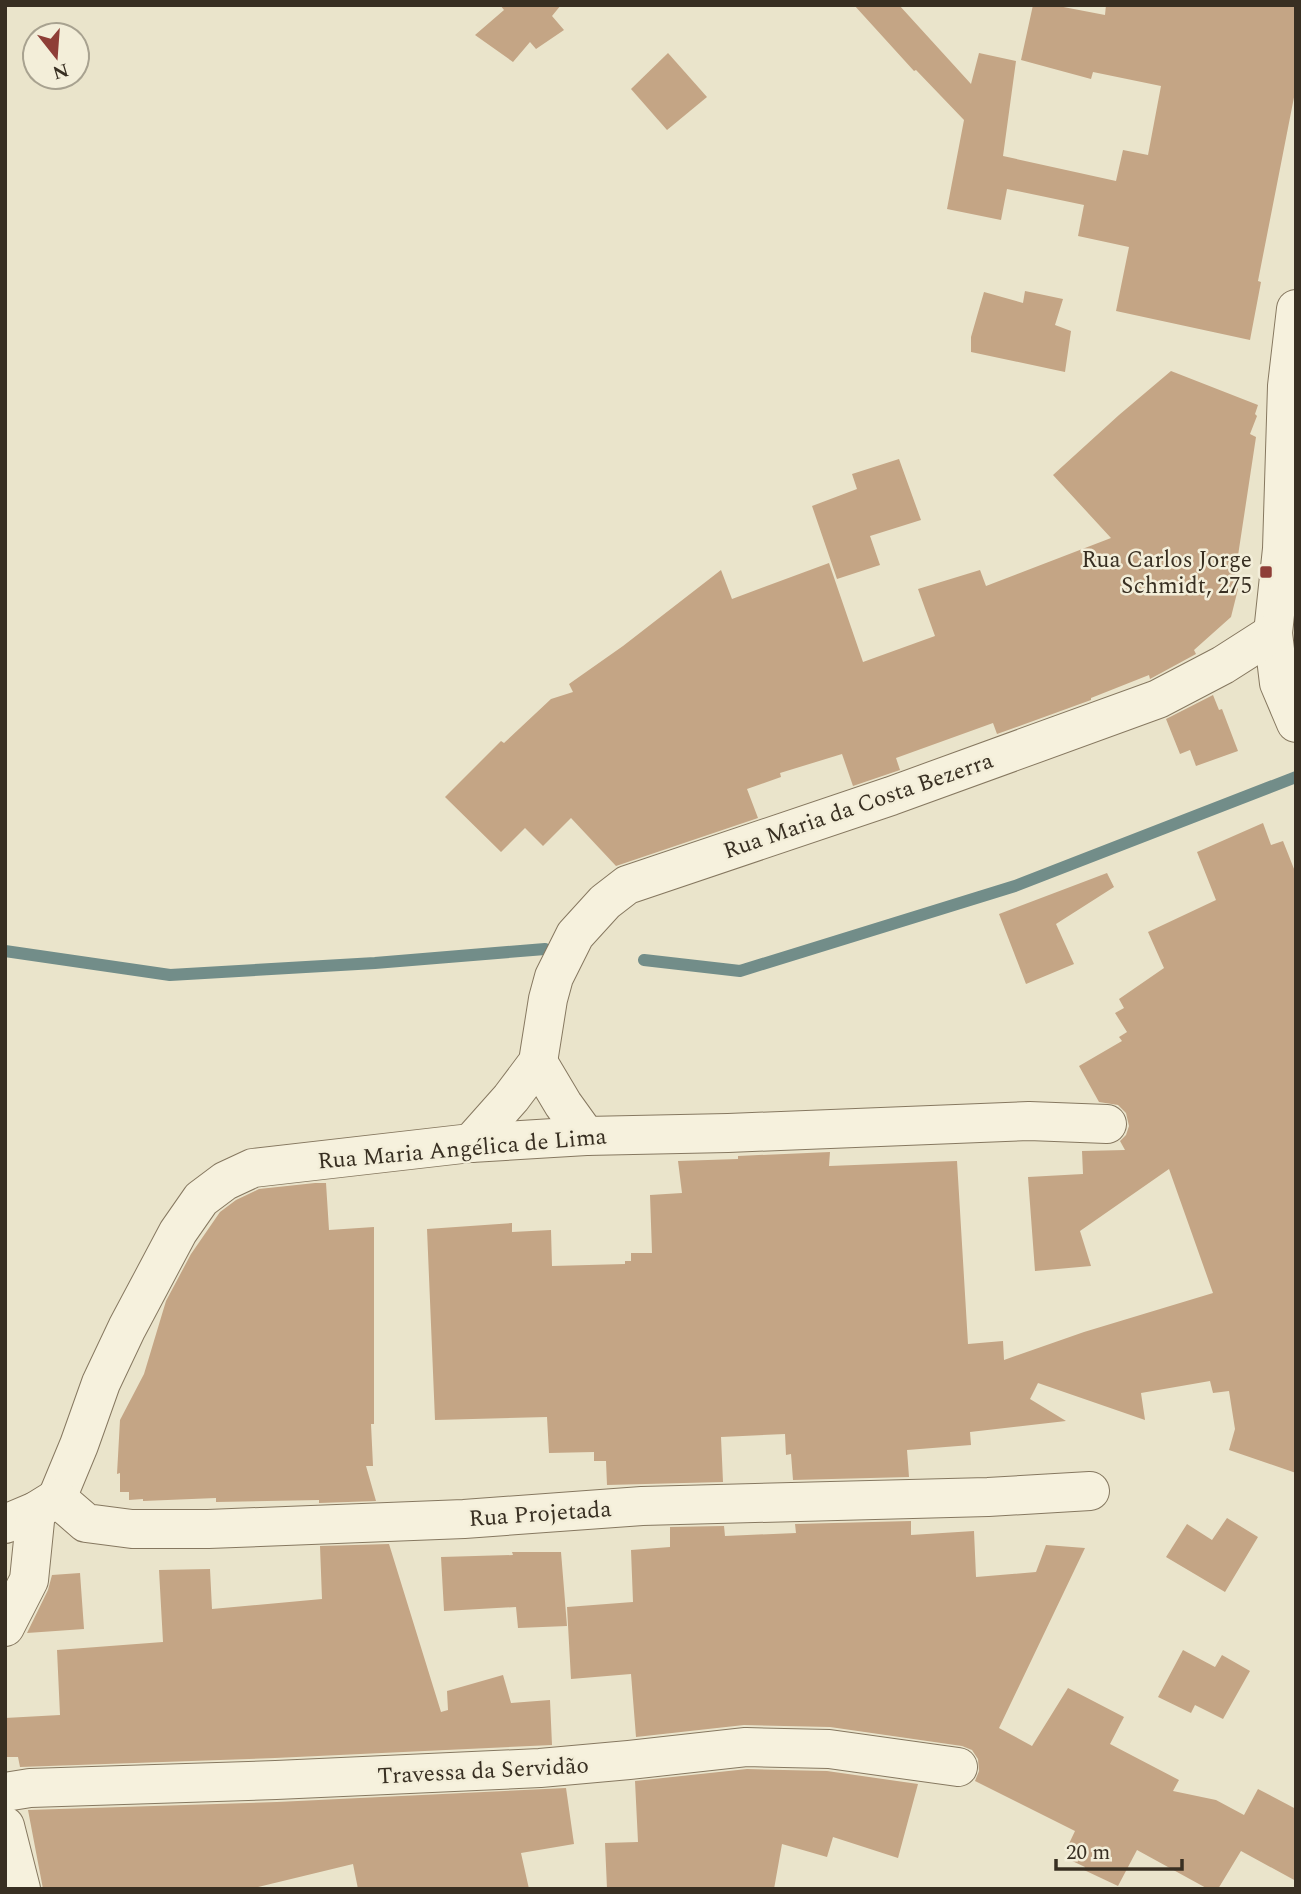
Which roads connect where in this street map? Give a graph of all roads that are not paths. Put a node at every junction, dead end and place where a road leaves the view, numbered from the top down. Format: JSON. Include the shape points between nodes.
{"nodes":[{"id":1,"x":1296,"y":309,"type":"edge"},
{"id":2,"x":1289,"y":548,"type":"edge"},
{"id":3,"x":1273,"y":634,"type":"junction"},
{"id":4,"x":1296,"y":723,"type":"edge"},
{"id":5,"x":538,"y":1062,"type":"junction"},
{"id":6,"x":1107,"y":1124,"type":"dead end"},
{"id":7,"x":586,"y":1136,"type":"junction"},
{"id":8,"x":471,"y":1143,"type":"junction"},
{"id":9,"x":1090,"y":1491,"type":"dead end"},
{"id":10,"x":33,"y":1511,"type":"edge"},
{"id":11,"x":5,"y":1626,"type":"edge"},
{"id":12,"x":958,"y":1767,"type":"dead end"},
{"id":13,"x":5,"y":1792,"type":"edge"},
{"id":14,"x":5,"y":1826,"type":"edge"},
{"id":15,"x":21,"y":1889,"type":"edge"}],
"edges":[{"from":1,"to":2,"type":"street","via":[[1287,386]]},
{"from":2,"to":3,"type":"street"},
{"from":3,"to":4,"type":"street","via":[[1279,683]]},
{"from":3,"to":5,"type":"street","name":"Rua Maria da Costa Bezerra","via":[[1158,699],[627,885],[575,934],[554,977]]},
{"from":5,"to":7,"type":"street"},
{"from":5,"to":8,"type":"street","name":"Rua Maria da Costa Bezerra"},
{"from":6,"to":7,"type":"street","name":"Rua Maria Angélica de Lima","via":[[1029,1121]]},
{"from":7,"to":8,"type":"street","name":"Rua Maria Angélica de Lima"},
{"from":8,"to":10,"type":"street","name":"Rua Maria Angélica de Lima","via":[[253,1168],[201,1199],[178,1232],[127,1328],[79,1445]]},
{"from":9,"to":10,"type":"street","name":"Rua Projetada","via":[[642,1506],[464,1519],[208,1529],[132,1529]]},
{"from":10,"to":11,"type":"street","name":"Rua Maria Angélica de Lima","via":[[29,1580]]},
{"from":12,"to":13,"type":"street","name":"Travessa da Servidão","via":[[829,1749],[746,1746],[540,1768]]},
{"from":14,"to":15,"type":"street"}]}
